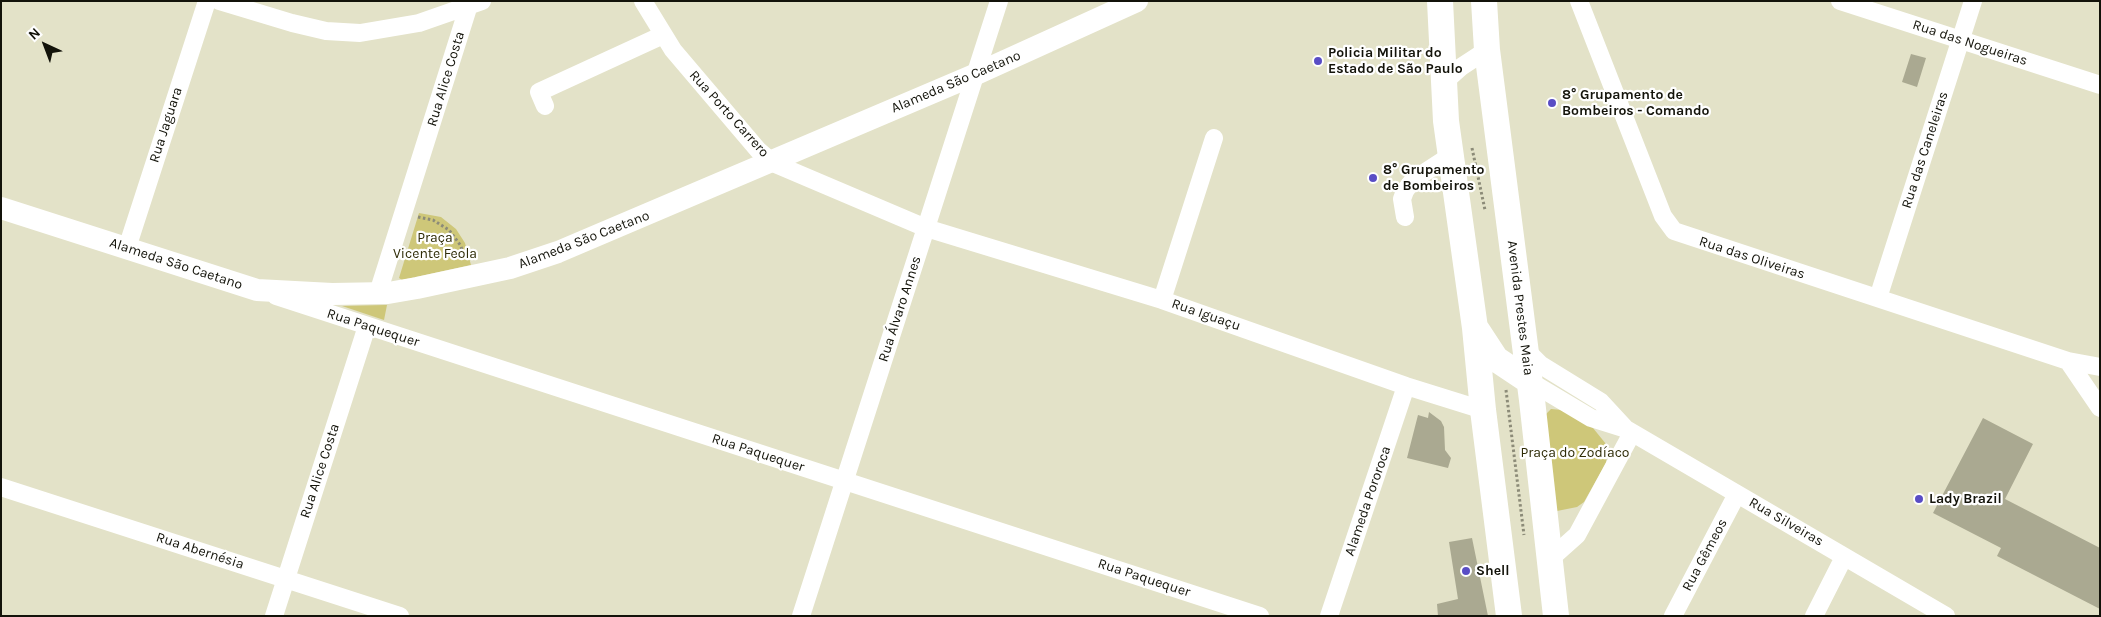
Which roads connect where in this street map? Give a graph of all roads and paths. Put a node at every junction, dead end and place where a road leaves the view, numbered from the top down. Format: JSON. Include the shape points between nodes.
{"nodes":[{"id":1,"x":207,"y":1,"type":"edge"},
{"id":2,"x":219,"y":1,"type":"edge"},
{"id":3,"x":643,"y":1,"type":"edge"},
{"id":4,"x":998,"y":1,"type":"edge"},
{"id":5,"x":1137,"y":1,"type":"edge"},
{"id":6,"x":1440,"y":1,"type":"edge"},
{"id":7,"x":1484,"y":1,"type":"edge"},
{"id":8,"x":1579,"y":1,"type":"edge"},
{"id":9,"x":1840,"y":1,"type":"edge"},
{"id":10,"x":1973,"y":1,"type":"edge"},
{"id":11,"x":475,"y":4,"type":"edge"},
{"id":12,"x":663,"y":35,"type":"junction"},
{"id":13,"x":1960,"y":40,"type":"junction"},
{"id":14,"x":1487,"y":50,"type":"junction"},
{"id":15,"x":974,"y":76,"type":"junction"},
{"id":16,"x":1443,"y":82,"type":"junction"},
{"id":17,"x":2100,"y":85,"type":"edge"},
{"id":18,"x":545,"y":106,"type":"dead end"},
{"id":19,"x":1214,"y":138,"type":"dead end"},
{"id":20,"x":1470,"y":139,"type":"dead end"},
{"id":21,"x":1450,"y":156,"type":"junction"},
{"id":22,"x":773,"y":162,"type":"junction"},
{"id":23,"x":1,"y":208,"type":"edge"},
{"id":24,"x":1486,"y":215,"type":"dead end"},
{"id":25,"x":1405,"y":217,"type":"dead end"},
{"id":26,"x":402,"y":218,"type":"junction"},
{"id":27,"x":926,"y":228,"type":"junction"},
{"id":28,"x":126,"y":248,"type":"junction"},
{"id":29,"x":469,"y":278,"type":"junction"},
{"id":30,"x":257,"y":290,"type":"junction"},
{"id":31,"x":378,"y":293,"type":"junction"},
{"id":32,"x":1878,"y":298,"type":"junction"},
{"id":33,"x":1162,"y":300,"type":"junction"},
{"id":34,"x":367,"y":326,"type":"junction"},
{"id":35,"x":1475,"y":328,"type":"junction"},
{"id":36,"x":1524,"y":348,"type":"junction"},
{"id":37,"x":2068,"y":361,"type":"junction"},
{"id":38,"x":2100,"y":367,"type":"edge"},
{"id":39,"x":1517,"y":383,"type":"junction"},
{"id":40,"x":1406,"y":386,"type":"junction"},
{"id":41,"x":2100,"y":408,"type":"edge"},
{"id":42,"x":1483,"y":410,"type":"junction"},
{"id":43,"x":1629,"y":431,"type":"junction"},
{"id":44,"x":844,"y":481,"type":"junction"},
{"id":45,"x":1,"y":487,"type":"edge"},
{"id":46,"x":1737,"y":494,"type":"junction"},
{"id":47,"x":1526,"y":544,"type":"dead end"},
{"id":48,"x":1844,"y":557,"type":"junction"},
{"id":49,"x":1549,"y":560,"type":"junction"},
{"id":50,"x":286,"y":579,"type":"junction"},
{"id":51,"x":274,"y":616,"type":"edge"},
{"id":52,"x":400,"y":616,"type":"edge"},
{"id":53,"x":801,"y":616,"type":"edge"},
{"id":54,"x":1260,"y":616,"type":"edge"},
{"id":55,"x":1329,"y":616,"type":"edge"},
{"id":56,"x":1509,"y":616,"type":"edge"},
{"id":57,"x":1556,"y":616,"type":"edge"},
{"id":58,"x":1673,"y":616,"type":"edge"},
{"id":59,"x":1814,"y":616,"type":"edge"},
{"id":60,"x":1946,"y":616,"type":"edge"}],
"edges":[{"from":1,"to":28,"type":"street","name":"Rua Jaguara"},
{"from":2,"to":11,"type":"street","via":[[292,24],[326,31],[360,32],[419,22]]},
{"from":3,"to":12,"type":"street","name":"Rua Porto Carrero"},
{"from":4,"to":15,"type":"street","name":"Rua Álvaro Annes"},
{"from":5,"to":15,"type":"main road","name":"Alameda São Caetano"},
{"from":6,"to":16,"type":"highway"},
{"from":7,"to":14,"type":"highway","name":"Avenida Prestes Maia"},
{"from":8,"to":32,"type":"street","name":"Rua das Oliveiras","via":[[1663,216],[1674,231]]},
{"from":9,"to":13,"type":"street","name":"Rua das Nogueiras"},
{"from":10,"to":13,"type":"street","name":"Rua das Caneleiras"},
{"from":11,"to":26,"type":"street","name":"Rua Alice Costa"},
{"from":12,"to":18,"type":"street","via":[[539,92]]},
{"from":12,"to":22,"type":"street","name":"Rua Porto Carrero","via":[[758,150]]},
{"from":13,"to":17,"type":"street","name":"Rua das Nogueiras"},
{"from":13,"to":32,"type":"street","name":"Rua das Caneleiras"},
{"from":14,"to":16,"type":"street"},
{"from":14,"to":36,"type":"highway","name":"Avenida Prestes Maia"},
{"from":15,"to":22,"type":"main road","name":"Alameda São Caetano"},
{"from":15,"to":27,"type":"street","name":"Rua Álvaro Annes"},
{"from":16,"to":21,"type":"highway"},
{"from":19,"to":33,"type":"street"},
{"from":20,"to":24,"type":"path"},
{"from":21,"to":25,"type":"street","via":[[1413,180],[1405,190],[1402,199]]},
{"from":21,"to":35,"type":"highway"},
{"from":22,"to":27,"type":"street","name":"Rua Porto Carrero"},
{"from":22,"to":29,"type":"main road","name":"Alameda São Caetano","via":[[558,252]]},
{"from":23,"to":28,"type":"main road","name":"Alameda São Caetano"},
{"from":26,"to":29,"type":"path","via":[[433,220],[449,230],[461,246]]},
{"from":26,"to":31,"type":"street","name":"Rua Alice Costa"},
{"from":27,"to":33,"type":"street","name":"Rua Iguaçu"},
{"from":27,"to":44,"type":"street","name":"Rua Álvaro Annes"},
{"from":28,"to":30,"type":"main road","name":"Alameda São Caetano"},
{"from":29,"to":31,"type":"main road","name":"Alameda São Caetano"},
{"from":30,"to":31,"type":"main road","name":"Alameda São Caetano"},
{"from":30,"to":34,"type":"street","name":"Rua Paquequer"},
{"from":32,"to":37,"type":"street","name":"Rua das Oliveiras"},
{"from":33,"to":40,"type":"street","name":"Rua Iguaçu"},
{"from":34,"to":44,"type":"street","name":"Rua Paquequer"},
{"from":34,"to":50,"type":"street","name":"Rua Alice Costa"},
{"from":35,"to":39,"type":"highway"},
{"from":35,"to":42,"type":"highway"},
{"from":36,"to":39,"type":"highway","name":"Avenida Prestes Maia"},
{"from":36,"to":43,"type":"street","name":"Rua Silveiras","via":[[1541,365],[1601,402]]},
{"from":37,"to":38,"type":"street","name":"Rua das Oliveiras"},
{"from":37,"to":41,"type":"street"},
{"from":39,"to":43,"type":"street","name":"Rua Silveiras","via":[[1590,418]]},
{"from":39,"to":47,"type":"path"},
{"from":39,"to":49,"type":"highway","name":"Avenida Prestes Maia"},
{"from":40,"to":42,"type":"street","name":"Rua Iguaçu"},
{"from":40,"to":55,"type":"street","name":"Alameda Pororoca"},
{"from":42,"to":56,"type":"highway"},
{"from":43,"to":46,"type":"street","name":"Rua Silveiras"},
{"from":43,"to":49,"type":"street","via":[[1577,535]]},
{"from":44,"to":53,"type":"street","name":"Rua Álvaro Annes"},
{"from":44,"to":54,"type":"street","name":"Rua Paquequer"},
{"from":45,"to":50,"type":"street","name":"Rua Abernésia"},
{"from":46,"to":48,"type":"street","name":"Rua Silveiras"},
{"from":46,"to":58,"type":"street","name":"Rua Gêmeos"},
{"from":48,"to":59,"type":"street"},
{"from":48,"to":60,"type":"street","name":"Rua Silveiras"},
{"from":49,"to":57,"type":"highway","name":"Avenida Prestes Maia"},
{"from":50,"to":51,"type":"street","name":"Rua Alice Costa"},
{"from":50,"to":52,"type":"street","name":"Rua Abernésia"}]}
